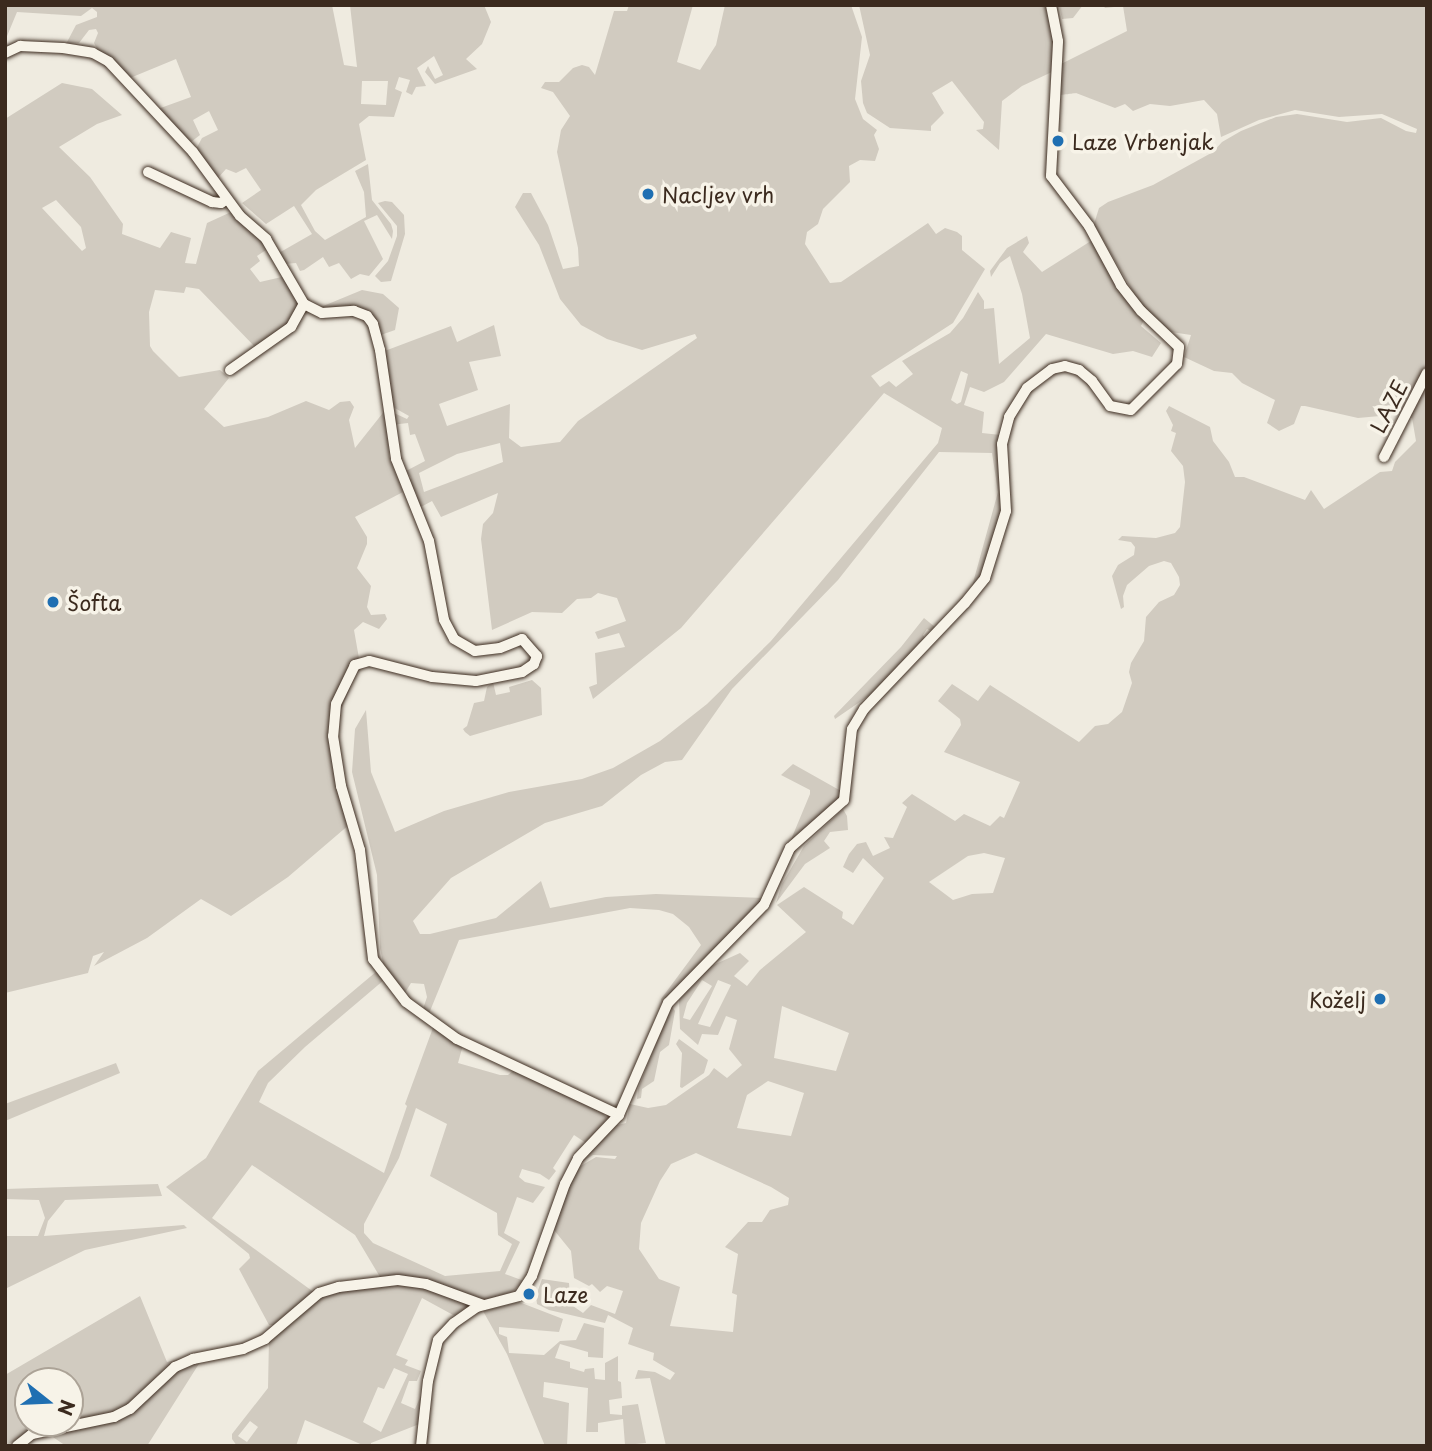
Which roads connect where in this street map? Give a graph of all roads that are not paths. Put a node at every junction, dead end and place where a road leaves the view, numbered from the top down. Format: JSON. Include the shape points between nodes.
{"nodes":[{"id":1,"x":1051,"y":5,"type":"edge"},
{"id":2,"x":5,"y":53,"type":"edge"},
{"id":3,"x":148,"y":172,"type":"dead end"},
{"id":4,"x":227,"y":199,"type":"junction"},
{"id":5,"x":304,"y":304,"type":"junction"},
{"id":6,"x":230,"y":370,"type":"dead end"},
{"id":7,"x":1427,"y":373,"type":"edge"},
{"id":8,"x":1384,"y":457,"type":"dead end"},
{"id":9,"x":619,"y":1115,"type":"junction"},
{"id":10,"x":483,"y":1305,"type":"junction"},
{"id":11,"x":17,"y":1446,"type":"edge"},
{"id":12,"x":421,"y":1446,"type":"edge"}],
"edges":[{"from":1,"to":9,"type":"street","via":[[1058,41],[1051,176],[1089,226],[1121,285],[1141,311],[1180,346],[1177,364],[1131,410],[1110,406],[1092,380],[1065,366],[1052,369],[1027,388],[1009,417],[1002,444],[1006,511],[985,578],[864,709],[852,729],[844,800],[790,848],[764,905],[668,1003]]},
{"from":2,"to":4,"type":"street","via":[[20,46],[63,48],[93,53],[109,62],[193,152]]},
{"from":3,"to":4,"type":"street","via":[[212,202]]},
{"from":4,"to":5,"type":"street","via":[[266,239]]},
{"from":5,"to":6,"type":"street","via":[[291,327]]},
{"from":5,"to":9,"type":"street","via":[[323,313],[354,311],[373,324],[396,459],[429,541],[441,611],[454,639],[483,652],[522,639],[537,656],[522,672],[476,681],[432,677],[369,661],[355,665],[336,704],[333,728],[341,786],[360,850],[373,959],[407,1002],[457,1039]]},
{"from":7,"to":8,"type":"street","name":"LAZE"},
{"from":9,"to":10,"type":"street","via":[[578,1158],[519,1296]]},
{"from":10,"to":11,"type":"street","via":[[426,1284],[398,1280],[319,1293],[265,1339],[175,1367],[122,1413],[32,1434]]},
{"from":10,"to":12,"type":"street","via":[[454,1323],[438,1340]]}]}
